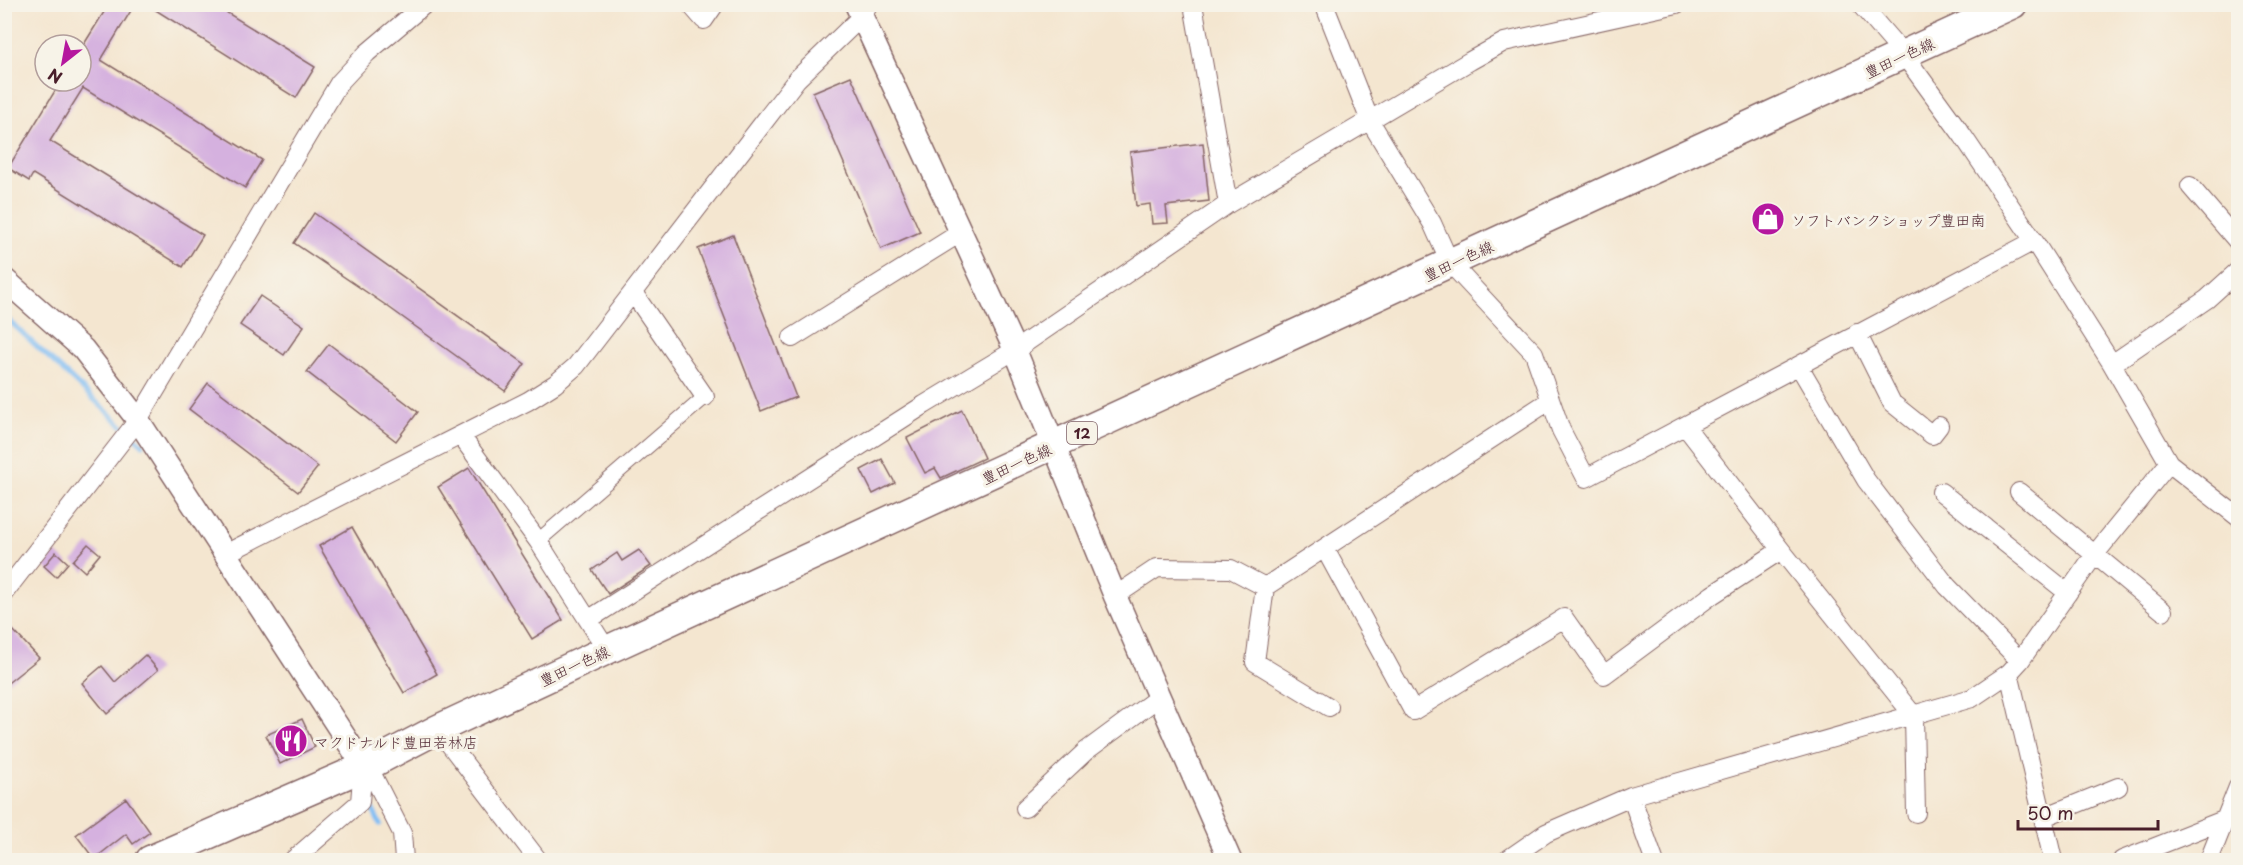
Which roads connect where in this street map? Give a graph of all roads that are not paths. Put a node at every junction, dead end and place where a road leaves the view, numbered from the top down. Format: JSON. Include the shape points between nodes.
{"nodes":[{"id":1,"x":425,"y":4,"type":"edge"},
{"id":2,"x":690,"y":4,"type":"edge"},
{"id":3,"x":715,"y":4,"type":"edge"},
{"id":4,"x":1193,"y":4,"type":"edge"},
{"id":5,"x":1323,"y":4,"type":"edge"},
{"id":6,"x":1677,"y":4,"type":"edge"},
{"id":7,"x":1860,"y":4,"type":"edge"},
{"id":8,"x":2013,"y":4,"type":"edge"},
{"id":9,"x":862,"y":9,"type":"edge"},
{"id":10,"x":1904,"y":55,"type":"junction"},
{"id":11,"x":1370,"y":121,"type":"junction"},
{"id":12,"x":2190,"y":186,"type":"dead end"},
{"id":13,"x":1228,"y":204,"type":"junction"},
{"id":14,"x":960,"y":233,"type":"junction"},
{"id":15,"x":2034,"y":241,"type":"junction"},
{"id":16,"x":2238,"y":242,"type":"edge"},
{"id":17,"x":1450,"y":263,"type":"junction"},
{"id":18,"x":2238,"y":271,"type":"edge"},
{"id":19,"x":4,"y":279,"type":"edge"},
{"id":20,"x":634,"y":294,"type":"junction"},
{"id":21,"x":1857,"y":333,"type":"junction"},
{"id":22,"x":792,"y":338,"type":"dead end"},
{"id":23,"x":1015,"y":350,"type":"junction"},
{"id":24,"x":2112,"y":364,"type":"junction"},
{"id":25,"x":1799,"y":366,"type":"junction"},
{"id":26,"x":705,"y":397,"type":"joint"},
{"id":27,"x":1549,"y":401,"type":"junction"},
{"id":28,"x":138,"y":420,"type":"junction"},
{"id":29,"x":1685,"y":426,"type":"junction"},
{"id":30,"x":1939,"y":426,"type":"dead end"},
{"id":31,"x":461,"y":436,"type":"junction"},
{"id":32,"x":1055,"y":445,"type":"junction"},
{"id":33,"x":2169,"y":463,"type":"junction"},
{"id":34,"x":1941,"y":492,"type":"dead end"},
{"id":35,"x":2019,"y":492,"type":"dead end"},
{"id":36,"x":2238,"y":517,"type":"edge"},
{"id":37,"x":538,"y":541,"type":"junction"},
{"id":38,"x":1325,"y":549,"type":"junction"},
{"id":39,"x":1780,"y":550,"type":"junction"},
{"id":40,"x":227,"y":553,"type":"junction"},
{"id":41,"x":2095,"y":554,"type":"junction"},
{"id":42,"x":1265,"y":587,"type":"junction"},
{"id":43,"x":4,"y":593,"type":"edge"},
{"id":44,"x":2068,"y":593,"type":"junction"},
{"id":45,"x":1115,"y":596,"type":"junction"},
{"id":46,"x":2163,"y":610,"type":"dead end"},
{"id":47,"x":588,"y":620,"type":"junction"},
{"id":48,"x":607,"y":650,"type":"junction"},
{"id":49,"x":2015,"y":667,"type":"junction"},
{"id":50,"x":1159,"y":697,"type":"junction"},
{"id":51,"x":1329,"y":707,"type":"dead end"},
{"id":52,"x":1914,"y":716,"type":"junction"},
{"id":53,"x":438,"y":729,"type":"junction"},
{"id":54,"x":365,"y":765,"type":"junction"},
{"id":55,"x":2118,"y":787,"type":"dead end"},
{"id":56,"x":2238,"y":787,"type":"edge"},
{"id":57,"x":1631,"y":796,"type":"junction"},
{"id":58,"x":1025,"y":808,"type":"dead end"},
{"id":59,"x":1916,"y":813,"type":"dead end"},
{"id":60,"x":2044,"y":817,"type":"junction"},
{"id":61,"x":2226,"y":819,"type":"junction"},
{"id":62,"x":150,"y":861,"type":"edge"},
{"id":63,"x":293,"y":861,"type":"edge"},
{"id":64,"x":404,"y":861,"type":"edge"},
{"id":65,"x":538,"y":861,"type":"edge"},
{"id":66,"x":1230,"y":861,"type":"edge"},
{"id":67,"x":1507,"y":861,"type":"edge"},
{"id":68,"x":1654,"y":861,"type":"edge"},
{"id":69,"x":2053,"y":861,"type":"edge"},
{"id":70,"x":2122,"y":861,"type":"edge"},
{"id":71,"x":2209,"y":861,"type":"edge"}],
"edges":[{"from":1,"to":28,"type":"street","via":[[367,53],[339,83]]},
{"from":2,"to":3,"type":"street","via":[[704,20]]},
{"from":4,"to":13,"type":"street"},
{"from":5,"to":11,"type":"street"},
{"from":6,"to":11,"type":"street","via":[[1504,42]]},
{"from":7,"to":10,"type":"street"},
{"from":8,"to":10,"type":"main road","name":"豊田一色線","number":"12"},
{"from":9,"to":14,"type":"street"},
{"from":9,"to":20,"type":"street","via":[[797,79]]},
{"from":10,"to":15,"type":"street"},
{"from":10,"to":17,"type":"main road","name":"豊田一色線","number":"12"},
{"from":11,"to":13,"type":"street"},
{"from":11,"to":17,"type":"street","via":[[1432,223]]},
{"from":12,"to":16,"type":"street"},
{"from":13,"to":23,"type":"street"},
{"from":14,"to":22,"type":"street"},
{"from":14,"to":23,"type":"street"},
{"from":15,"to":21,"type":"street"},
{"from":15,"to":24,"type":"street"},
{"from":17,"to":27,"type":"street","via":[[1534,353]]},
{"from":17,"to":32,"type":"main road","name":"豊田一色線","number":"12"},
{"from":18,"to":24,"type":"street","via":[[2207,299]]},
{"from":19,"to":28,"type":"street","via":[[83,349]]},
{"from":20,"to":26,"type":"street"},
{"from":20,"to":31,"type":"street","via":[[576,366],[555,384]]},
{"from":21,"to":25,"type":"street"},
{"from":21,"to":30,"type":"street","via":[[1892,402],[1932,435]]},
{"from":23,"to":32,"type":"street"},
{"from":23,"to":47,"type":"street"},
{"from":24,"to":33,"type":"street"},
{"from":25,"to":29,"type":"street"},
{"from":25,"to":49,"type":"street","via":[[1866,480]]},
{"from":26,"to":37,"type":"street"},
{"from":27,"to":29,"type":"street","via":[[1586,478]]},
{"from":27,"to":38,"type":"street"},
{"from":28,"to":40,"type":"street"},
{"from":28,"to":43,"type":"street"},
{"from":29,"to":39,"type":"street"},
{"from":31,"to":37,"type":"street"},
{"from":31,"to":40,"type":"street"},
{"from":32,"to":45,"type":"street"},
{"from":32,"to":48,"type":"main road","name":"豊田一色線","number":"12"},
{"from":33,"to":36,"type":"street"},
{"from":33,"to":41,"type":"street"},
{"from":34,"to":44,"type":"street"},
{"from":35,"to":41,"type":"street"},
{"from":37,"to":47,"type":"street"},
{"from":38,"to":39,"type":"street","via":[[1413,711],[1564,618],[1604,675],[1712,594]]},
{"from":38,"to":42,"type":"street"},
{"from":39,"to":52,"type":"street"},
{"from":40,"to":54,"type":"street"},
{"from":41,"to":44,"type":"street"},
{"from":41,"to":46,"type":"street"},
{"from":42,"to":45,"type":"street","via":[[1231,569],[1157,568]]},
{"from":42,"to":51,"type":"street","via":[[1255,662]]},
{"from":44,"to":49,"type":"street"},
{"from":45,"to":50,"type":"street"},
{"from":47,"to":48,"type":"street"},
{"from":48,"to":53,"type":"main road","name":"豊田一色線","number":"12"},
{"from":49,"to":52,"type":"street","via":[[1972,698]]},
{"from":49,"to":60,"type":"street"},
{"from":50,"to":58,"type":"street","via":[[1086,751]]},
{"from":50,"to":66,"type":"street"},
{"from":52,"to":57,"type":"street"},
{"from":52,"to":59,"type":"street"},
{"from":53,"to":54,"type":"main road","name":"豊田一色線","number":"12"},
{"from":53,"to":65,"type":"street"},
{"from":54,"to":62,"type":"main road","name":"豊田一色線","number":"12"},
{"from":54,"to":63,"type":"street","via":[[360,802]]},
{"from":54,"to":64,"type":"street","via":[[402,833]]},
{"from":55,"to":60,"type":"street"},
{"from":56,"to":61,"type":"street"},
{"from":57,"to":67,"type":"street","via":[[1546,832]]},
{"from":57,"to":68,"type":"street"},
{"from":60,"to":69,"type":"street"},
{"from":61,"to":70,"type":"street"},
{"from":61,"to":71,"type":"street"}]}
